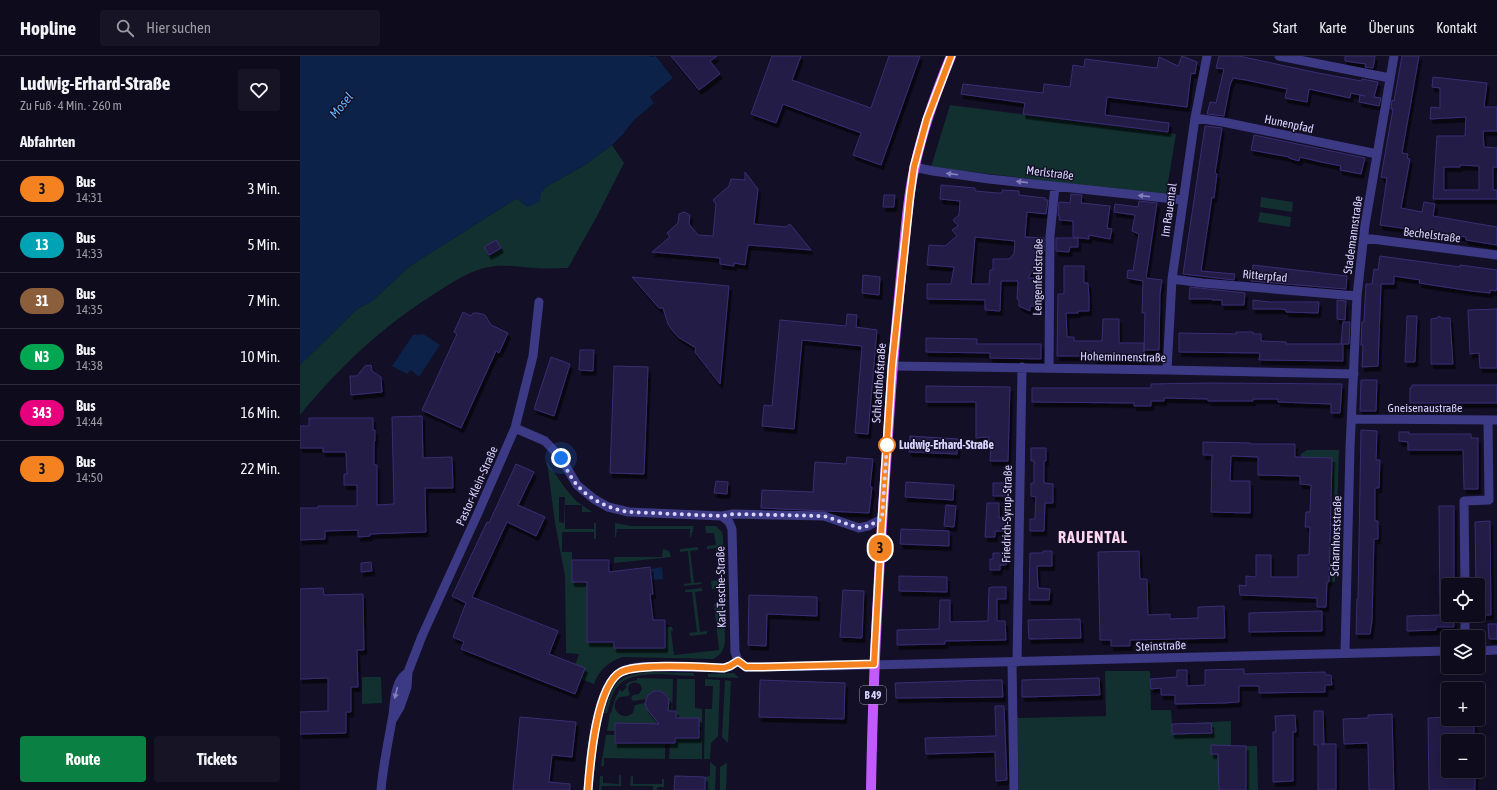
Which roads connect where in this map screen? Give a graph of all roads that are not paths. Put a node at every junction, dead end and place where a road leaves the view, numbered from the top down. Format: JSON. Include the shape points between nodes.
{"nodes":[{"id":1,"x":951,"y":56,"type":"edge"},
{"id":2,"x":1207,"y":56,"type":"edge"},
{"id":3,"x":1279,"y":56,"type":"edge"},
{"id":4,"x":1394,"y":56,"type":"edge"},
{"id":5,"x":1390,"y":78,"type":"junction"},
{"id":6,"x":1195,"y":118,"type":"junction"},
{"id":7,"x":1377,"y":154,"type":"junction"},
{"id":8,"x":914,"y":167,"type":"junction"},
{"id":9,"x":1055,"y":186,"type":"junction"},
{"id":10,"x":1183,"y":200,"type":"junction"},
{"id":11,"x":1364,"y":238,"type":"junction"},
{"id":12,"x":1497,"y":255,"type":"edge"},
{"id":13,"x":1172,"y":279,"type":"junction"},
{"id":14,"x":1357,"y":296,"type":"junction"},
{"id":15,"x":539,"y":302,"type":"dead end"},
{"id":16,"x":892,"y":366,"type":"junction"},
{"id":17,"x":1022,"y":367,"type":"junction"},
{"id":18,"x":1049,"y":368,"type":"junction"},
{"id":19,"x":1167,"y":370,"type":"junction"},
{"id":20,"x":1354,"y":374,"type":"junction"},
{"id":21,"x":1352,"y":419,"type":"junction"},
{"id":22,"x":1492,"y":420,"type":"edge"},
{"id":23,"x":515,"y":428,"type":"junction"},
{"id":24,"x":722,"y":516,"type":"junction"},
{"id":25,"x":882,"y":519,"type":"junction"},
{"id":26,"x":1465,"y":578,"type":"edge"},
{"id":27,"x":1497,"y":650,"type":"edge"},
{"id":28,"x":1441,"y":651,"type":"edge"},
{"id":29,"x":1485,"y":651,"type":"edge"},
{"id":30,"x":1345,"y":653,"type":"junction"},
{"id":31,"x":738,"y":661,"type":"junction"},
{"id":32,"x":1014,"y":662,"type":"junction"},
{"id":33,"x":874,"y":664,"type":"junction"},
{"id":34,"x":381,"y":790,"type":"edge"},
{"id":35,"x":588,"y":790,"type":"edge"},
{"id":36,"x":870,"y":790,"type":"edge"},
{"id":37,"x":1014,"y":790,"type":"edge"}],
"edges":[{"from":1,"to":8,"type":"main road","name":"Schlachthofstraße","number":"B 49","via":[[927,119]]},
{"from":2,"to":6,"type":"street","name":"Im Rauental"},
{"from":3,"to":5,"type":"street"},
{"from":4,"to":5,"type":"street","name":"Stademannstraße"},
{"from":5,"to":7,"type":"street","name":"Stademannstraße"},
{"from":6,"to":7,"type":"street","name":"Hunenpfad"},
{"from":6,"to":10,"type":"street","name":"Im Rauental"},
{"from":7,"to":11,"type":"street","name":"Stademannstraße"},
{"from":9,"to":8,"type":"street","name":"Merlstraße","one_way":true},
{"from":8,"to":16,"type":"main road","name":"Schlachthofstraße","number":"B 49"},
{"from":10,"to":9,"type":"street","name":"Merlstraße","one_way":true},
{"from":9,"to":18,"type":"street","name":"Lengenfeldstraße","via":[[1050,236]]},
{"from":10,"to":13,"type":"street","name":"Im Rauental"},
{"from":11,"to":12,"type":"street","name":"Bechelstraße"},
{"from":11,"to":14,"type":"street","name":"Stademannstraße"},
{"from":13,"to":14,"type":"street","name":"Ritterpfad"},
{"from":13,"to":19,"type":"street","name":"Im Rauental"},
{"from":14,"to":20,"type":"street","name":"Stademannstraße"},
{"from":15,"to":23,"type":"street","name":"Pastor-Klein-Straße","via":[[533,356]]},
{"from":16,"to":17,"type":"street","name":"Hoheminnenstraße"},
{"from":16,"to":25,"type":"main road","name":"Schlachthofstraße","number":"B 49"},
{"from":17,"to":18,"type":"street","name":"Hoheminnenstraße"},
{"from":17,"to":32,"type":"street","name":"Friedrich-Syrup-Straße"},
{"from":18,"to":19,"type":"street","name":"Hoheminnenstraße"},
{"from":19,"to":20,"type":"street","name":"Hoheminnenstraße"},
{"from":20,"to":21,"type":"street","name":"Stademannstraße"},
{"from":21,"to":22,"type":"street","name":"Gneisenaustraße"},
{"from":21,"to":30,"type":"street","name":"Scharnhorststraße"},
{"from":22,"to":26,"type":"street","via":[[1489,500],[1464,501]]},
{"from":23,"to":24,"type":"street","via":[[544,441],[561,458],[577,485],[608,507],[629,512]]},
{"from":23,"to":34,"type":"street","name":"Pastor-Klein-Straße","via":[[430,616],[408,672],[398,684]]},
{"from":24,"to":25,"type":"street","via":[[824,516],[859,528]]},
{"from":24,"to":31,"type":"street","name":"Karl-Tesche-Straße","via":[[732,529],[735,652]]},
{"from":25,"to":33,"type":"main road","name":"Schlachthofstraße","number":"B 49"},
{"from":27,"to":29,"type":"street"},
{"from":28,"to":30,"type":"street","name":"Steinstraße"},
{"from":30,"to":32,"type":"street","name":"Steinstraße"},
{"from":31,"to":33,"type":"street","via":[[746,667]]},
{"from":31,"to":35,"type":"street","via":[[724,668],[642,667],[620,672],[612,679],[603,696],[592,752]]},
{"from":32,"to":33,"type":"street","name":"Steinstraße"},
{"from":32,"to":37,"type":"street","name":"Friedrich-Syrup-Straße"},
{"from":33,"to":36,"type":"main road","name":"Schlachthofstraße","number":"B 49"}]}
